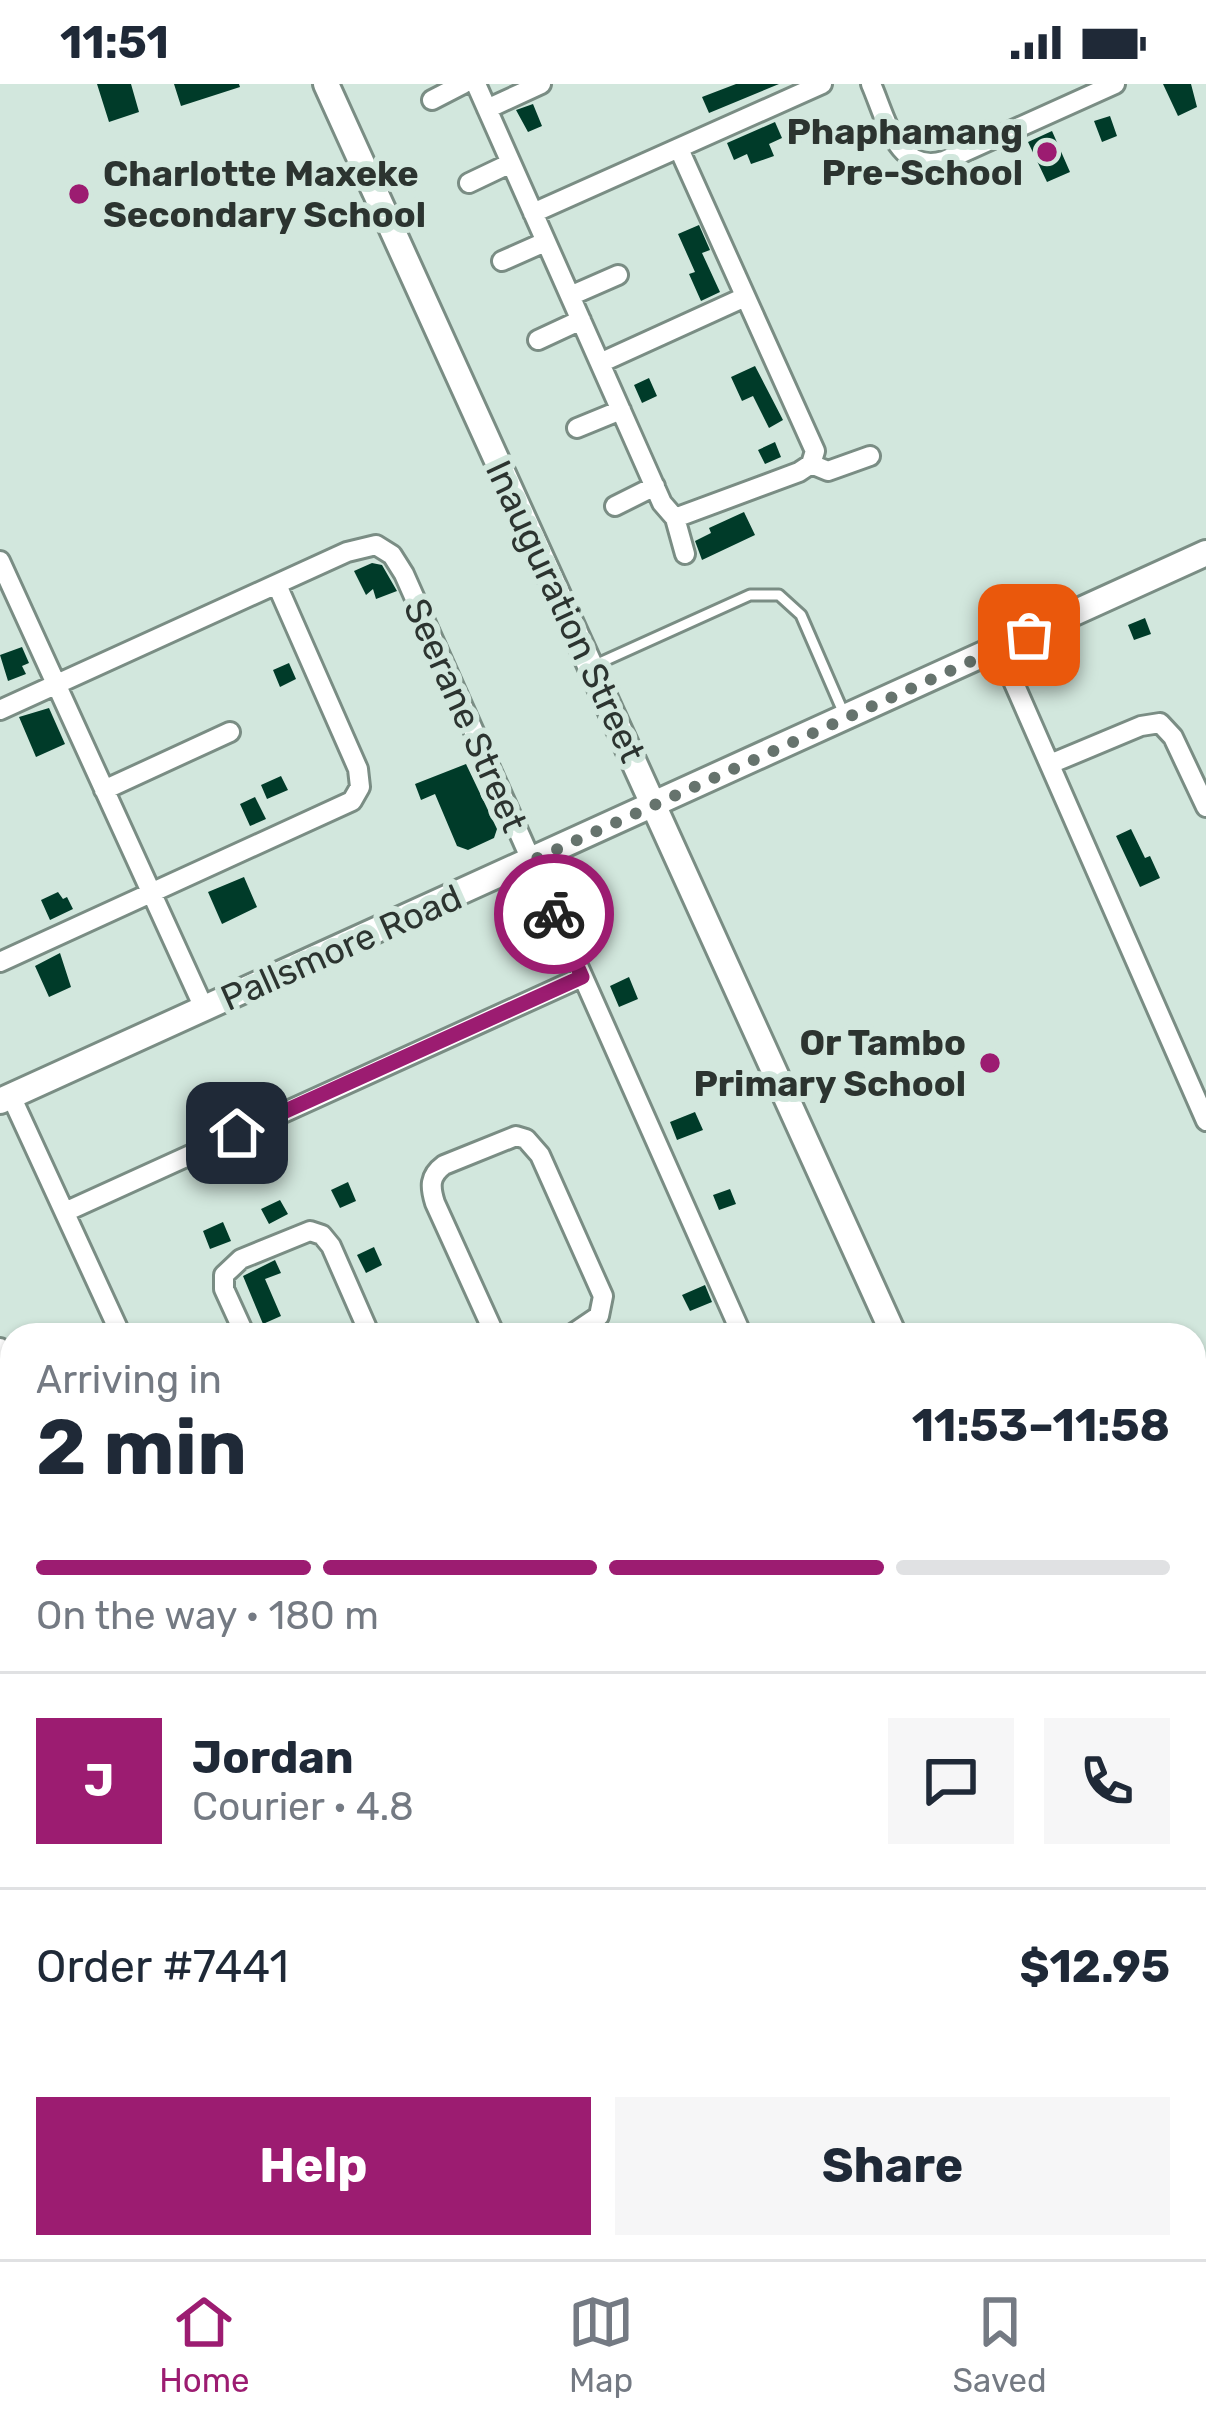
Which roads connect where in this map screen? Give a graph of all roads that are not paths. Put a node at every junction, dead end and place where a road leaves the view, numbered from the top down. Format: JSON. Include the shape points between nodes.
{"nodes":[{"id":1,"x":326,"y":84,"type":"edge"},
{"id":2,"x":463,"y":84,"type":"edge"},
{"id":3,"x":476,"y":84,"type":"edge"},
{"id":4,"x":541,"y":84,"type":"edge"},
{"id":5,"x":822,"y":84,"type":"edge"},
{"id":6,"x":871,"y":84,"type":"edge"},
{"id":7,"x":1115,"y":84,"type":"edge"},
{"id":8,"x":1079,"y":91,"type":"edge"},
{"id":9,"x":432,"y":100,"type":"dead end"},
{"id":10,"x":487,"y":109,"type":"junction"},
{"id":11,"x":679,"y":149,"type":"junction"},
{"id":12,"x":511,"y":163,"type":"junction"},
{"id":13,"x":469,"y":182,"type":"dead end"},
{"id":14,"x":532,"y":213,"type":"junction"},
{"id":15,"x":545,"y":242,"type":"junction"},
{"id":16,"x":502,"y":261,"type":"dead end"},
{"id":17,"x":618,"y":275,"type":"dead end"},
{"id":18,"x":570,"y":296,"type":"junction"},
{"id":19,"x":745,"y":297,"type":"junction"},
{"id":20,"x":580,"y":320,"type":"junction"},
{"id":21,"x":538,"y":340,"type":"dead end"},
{"id":22,"x":600,"y":363,"type":"junction"},
{"id":23,"x":621,"y":410,"type":"junction"},
{"id":24,"x":577,"y":428,"type":"dead end"},
{"id":25,"x":870,"y":456,"type":"dead end"},
{"id":26,"x":811,"y":464,"type":"junction"},
{"id":27,"x":655,"y":486,"type":"junction"},
{"id":28,"x":615,"y":506,"type":"dead end"},
{"id":29,"x":675,"y":518,"type":"junction"},
{"id":30,"x":1206,"y":553,"type":"edge"},
{"id":31,"x":685,"y":554,"type":"dead end"},
{"id":32,"x":0,"y":561,"type":"edge"},
{"id":33,"x":277,"y":585,"type":"junction"},
{"id":34,"x":999,"y":649,"type":"junction"},
{"id":35,"x":592,"y":667,"type":"junction"},
{"id":36,"x":54,"y":685,"type":"junction"},
{"id":37,"x":0,"y":710,"type":"edge"},
{"id":38,"x":846,"y":719,"type":"junction"},
{"id":39,"x":230,"y":732,"type":"dead end"},
{"id":40,"x":1050,"y":764,"type":"junction"},
{"id":41,"x":104,"y":790,"type":"junction"},
{"id":42,"x":655,"y":805,"type":"junction"},
{"id":43,"x":1206,"y":807,"type":"edge"},
{"id":44,"x":531,"y":861,"type":"junction"},
{"id":45,"x":153,"y":893,"type":"junction"},
{"id":46,"x":0,"y":962,"type":"edge"},
{"id":47,"x":582,"y":977,"type":"junction"},
{"id":48,"x":204,"y":1008,"type":"junction"},
{"id":49,"x":6,"y":1098,"type":"edge"},
{"id":50,"x":1206,"y":1121,"type":"edge"},
{"id":51,"x":64,"y":1212,"type":"junction"},
{"id":52,"x":115,"y":1323,"type":"edge"},
{"id":53,"x":240,"y":1323,"type":"edge"},
{"id":54,"x":365,"y":1323,"type":"edge"},
{"id":55,"x":490,"y":1323,"type":"edge"},
{"id":56,"x":591,"y":1323,"type":"edge"},
{"id":57,"x":737,"y":1323,"type":"edge"},
{"id":58,"x":889,"y":1323,"type":"edge"}],
"edges":[{"from":1,"to":35,"type":"street","name":"Inauguration Street"},
{"from":2,"to":9,"type":"street"},
{"from":3,"to":10,"type":"street"},
{"from":4,"to":10,"type":"street"},
{"from":5,"to":11,"type":"street"},
{"from":6,"to":8,"type":"street","via":[[899,146],[927,165]]},
{"from":7,"to":8,"type":"street"},
{"from":10,"to":12,"type":"street"},
{"from":11,"to":14,"type":"street"},
{"from":11,"to":19,"type":"street"},
{"from":12,"to":13,"type":"street"},
{"from":12,"to":14,"type":"street"},
{"from":14,"to":15,"type":"street"},
{"from":15,"to":16,"type":"street"},
{"from":15,"to":18,"type":"street"},
{"from":17,"to":18,"type":"street"},
{"from":18,"to":20,"type":"street"},
{"from":19,"to":22,"type":"street"},
{"from":19,"to":26,"type":"street","via":[[812,442]]},
{"from":20,"to":21,"type":"street"},
{"from":20,"to":22,"type":"street"},
{"from":22,"to":23,"type":"street"},
{"from":23,"to":24,"type":"street"},
{"from":23,"to":27,"type":"street"},
{"from":25,"to":26,"type":"street","via":[[828,471]]},
{"from":26,"to":29,"type":"street"},
{"from":27,"to":28,"type":"street"},
{"from":27,"to":29,"type":"street"},
{"from":29,"to":31,"type":"street"},
{"from":30,"to":34,"type":"street","name":"Pallsmore Road"},
{"from":32,"to":36,"type":"street"},
{"from":33,"to":36,"type":"street","name":"Seerane Street"},
{"from":33,"to":44,"type":"street","name":"Seerane Street","via":[[357,548],[376,545],[392,555]]},
{"from":33,"to":45,"type":"street","via":[[360,788],[335,812]]},
{"from":34,"to":38,"type":"street","name":"Pallsmore Road"},
{"from":34,"to":40,"type":"street"},
{"from":35,"to":38,"type":"lane","via":[[750,595],[779,595],[801,614]]},
{"from":35,"to":42,"type":"street","name":"Inauguration Street"},
{"from":36,"to":37,"type":"street","name":"Seerane Street"},
{"from":36,"to":41,"type":"street"},
{"from":38,"to":42,"type":"street","name":"Pallsmore Road"},
{"from":39,"to":41,"type":"street"},
{"from":40,"to":43,"type":"street","via":[[1160,723]]},
{"from":40,"to":50,"type":"street"},
{"from":41,"to":45,"type":"street"},
{"from":42,"to":44,"type":"street","name":"Pallsmore Road"},
{"from":42,"to":58,"type":"street","name":"Inauguration Street"},
{"from":44,"to":47,"type":"street","name":"Seerane Street"},
{"from":44,"to":48,"type":"street","name":"Pallsmore Road"},
{"from":45,"to":46,"type":"street"},
{"from":45,"to":48,"type":"street"},
{"from":47,"to":51,"type":"street"},
{"from":47,"to":57,"type":"street","name":"Seerane Street"},
{"from":48,"to":49,"type":"street","name":"Pallsmore Road"},
{"from":49,"to":51,"type":"street"},
{"from":51,"to":52,"type":"street"},
{"from":53,"to":54,"type":"street","via":[[224,1275],[241,1259],[310,1231],[331,1246]]},
{"from":55,"to":56,"type":"street","via":[[431,1186],[434,1173],[508,1137],[531,1144],[603,1296]]}]}
